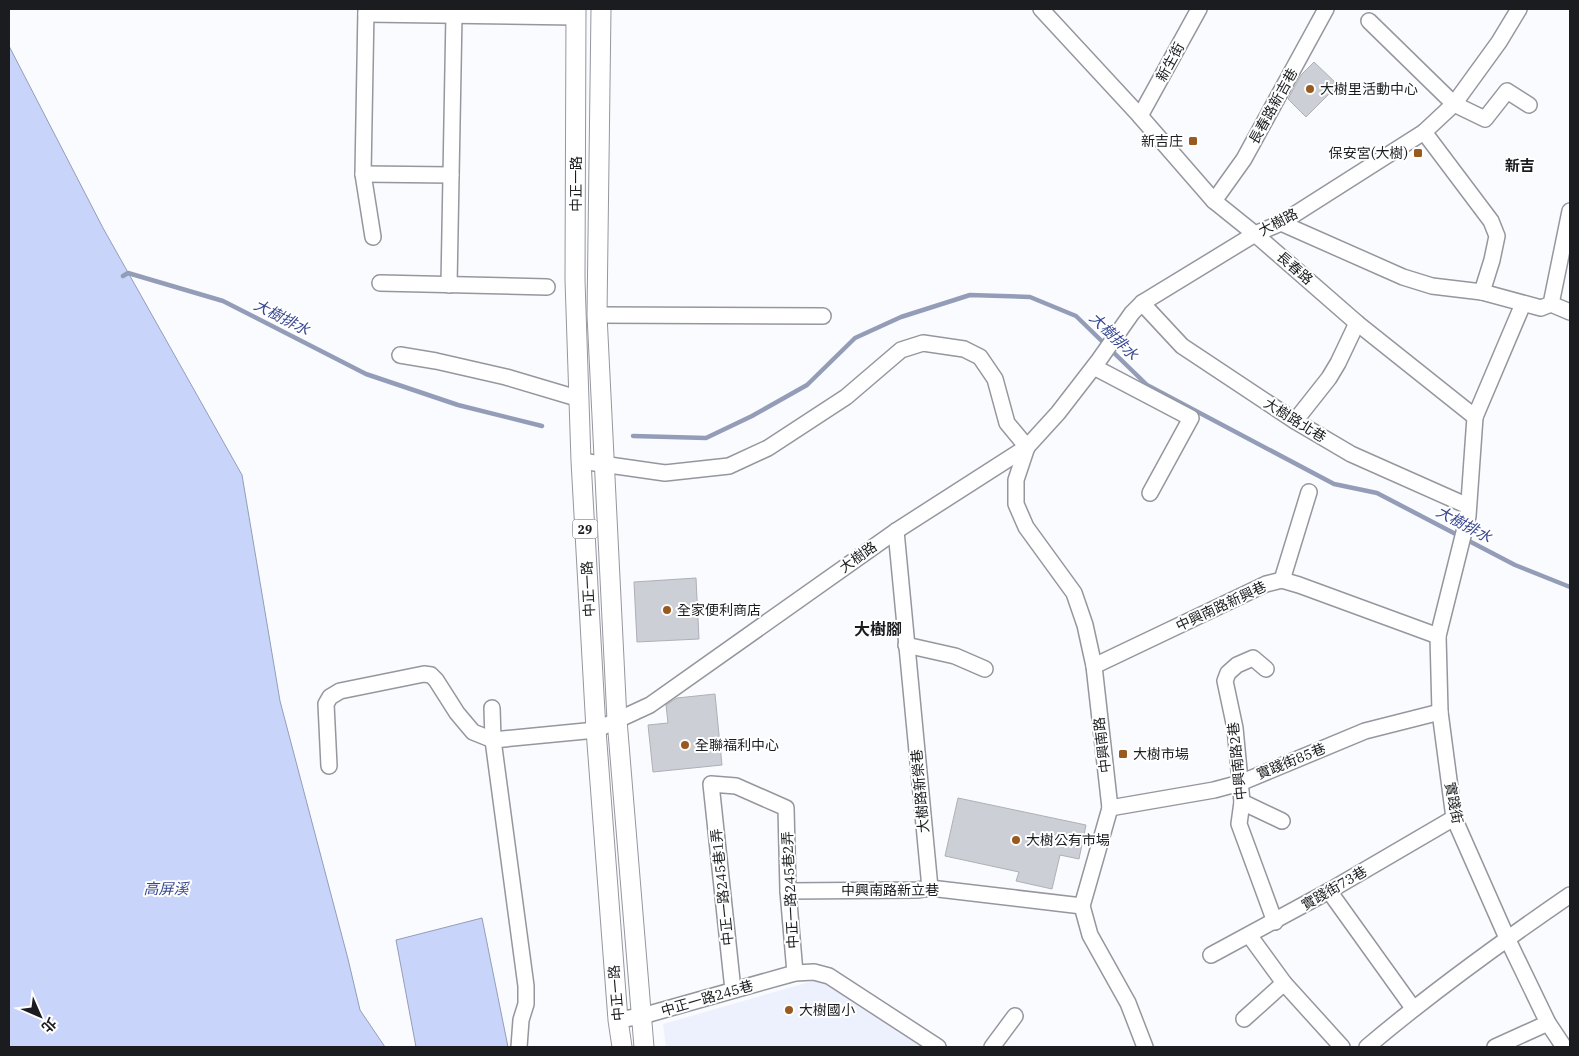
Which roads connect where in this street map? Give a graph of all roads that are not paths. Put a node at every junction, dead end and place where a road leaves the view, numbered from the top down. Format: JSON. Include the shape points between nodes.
{"nodes":[{"id":1,"x":601,"y":9,"type":"edge"},
{"id":2,"x":1041,"y":9,"type":"edge"},
{"id":3,"x":1199,"y":9,"type":"edge"},
{"id":4,"x":1326,"y":9,"type":"edge"},
{"id":5,"x":1519,"y":9,"type":"edge"},
{"id":6,"x":366,"y":11,"type":"edge"},
{"id":7,"x":576,"y":13,"type":"edge"},
{"id":8,"x":454,"y":14,"type":"junction"},
{"id":9,"x":1369,"y":21,"type":"dead end"},
{"id":10,"x":1454,"y":104,"type":"junction"},
{"id":11,"x":1529,"y":105,"type":"dead end"},
{"id":12,"x":1140,"y":116,"type":"junction"},
{"id":13,"x":1424,"y":132,"type":"junction"},
{"id":14,"x":363,"y":174,"type":"junction"},
{"id":15,"x":451,"y":175,"type":"junction"},
{"id":16,"x":1214,"y":200,"type":"junction"},
{"id":17,"x":1570,"y":210,"type":"edge"},
{"id":18,"x":1281,"y":223,"type":"junction"},
{"id":19,"x":1255,"y":234,"type":"junction"},
{"id":20,"x":373,"y":238,"type":"dead end"},
{"id":21,"x":380,"y":283,"type":"dead end"},
{"id":22,"x":449,"y":285,"type":"junction"},
{"id":23,"x":547,"y":287,"type":"dead end"},
{"id":24,"x":1482,"y":292,"type":"junction"},
{"id":25,"x":1523,"y":304,"type":"junction"},
{"id":26,"x":1550,"y":304,"type":"junction"},
{"id":27,"x":1137,"y":308,"type":"junction"},
{"id":28,"x":1570,"y":312,"type":"edge"},
{"id":29,"x":597,"y":315,"type":"junction"},
{"id":30,"x":823,"y":316,"type":"dead end"},
{"id":31,"x":1357,"y":323,"type":"junction"},
{"id":32,"x":400,"y":355,"type":"dead end"},
{"id":33,"x":1096,"y":363,"type":"junction"},
{"id":34,"x":580,"y":399,"type":"junction"},
{"id":35,"x":1475,"y":417,"type":"junction"},
{"id":36,"x":1295,"y":420,"type":"junction"},
{"id":37,"x":1027,"y":447,"type":"junction"},
{"id":38,"x":581,"y":461,"type":"junction"},
{"id":39,"x":605,"y":463,"type":"junction"},
{"id":40,"x":1309,"y":492,"type":"dead end"},
{"id":41,"x":1150,"y":493,"type":"dead end"},
{"id":42,"x":1468,"y":511,"type":"junction"},
{"id":43,"x":896,"y":531,"type":"junction"},
{"id":44,"x":1282,"y":580,"type":"junction"},
{"id":45,"x":1438,"y":636,"type":"junction"},
{"id":46,"x":906,"y":645,"type":"junction"},
{"id":47,"x":1094,"y":666,"type":"junction"},
{"id":48,"x":985,"y":669,"type":"dead end"},
{"id":49,"x":1266,"y":669,"type":"dead end"},
{"id":50,"x":492,"y":708,"type":"dead end"},
{"id":51,"x":1440,"y":712,"type":"junction"},
{"id":52,"x":617,"y":720,"type":"junction"},
{"id":53,"x":596,"y":730,"type":"junction"},
{"id":54,"x":494,"y":740,"type":"junction"},
{"id":55,"x":329,"y":766,"type":"dead end"},
{"id":56,"x":1240,"y":783,"type":"junction"},
{"id":57,"x":711,"y":784,"type":"joint"},
{"id":58,"x":1242,"y":802,"type":"junction"},
{"id":59,"x":1110,"y":808,"type":"junction"},
{"id":60,"x":1454,"y":818,"type":"junction"},
{"id":61,"x":1282,"y":821,"type":"dead end"},
{"id":62,"x":930,"y":888,"type":"junction"},
{"id":63,"x":788,"y":891,"type":"junction"},
{"id":64,"x":1330,"y":892,"type":"junction"},
{"id":65,"x":1570,"y":895,"type":"edge"},
{"id":66,"x":1082,"y":906,"type":"junction"},
{"id":67,"x":1275,"y":922,"type":"junction"},
{"id":68,"x":1249,"y":936,"type":"junction"},
{"id":69,"x":1506,"y":938,"type":"junction"},
{"id":70,"x":1211,"y":955,"type":"dead end"},
{"id":71,"x":795,"y":973,"type":"junction"},
{"id":72,"x":1284,"y":983,"type":"junction"},
{"id":73,"x":733,"y":990,"type":"junction"},
{"id":74,"x":1413,"y":1008,"type":"junction"},
{"id":75,"x":642,"y":1016,"type":"junction"},
{"id":76,"x":1015,"y":1016,"type":"dead end"},
{"id":77,"x":1244,"y":1019,"type":"dead end"},
{"id":78,"x":618,"y":1020,"type":"junction"},
{"id":79,"x":1548,"y":1022,"type":"junction"},
{"id":80,"x":519,"y":1047,"type":"edge"},
{"id":81,"x":622,"y":1047,"type":"edge"},
{"id":82,"x":644,"y":1047,"type":"edge"},
{"id":83,"x":938,"y":1047,"type":"edge"},
{"id":84,"x":992,"y":1047,"type":"edge"},
{"id":85,"x":1145,"y":1047,"type":"edge"},
{"id":86,"x":1342,"y":1047,"type":"edge"},
{"id":87,"x":1367,"y":1047,"type":"edge"},
{"id":88,"x":1495,"y":1047,"type":"edge"},
{"id":89,"x":1564,"y":1047,"type":"edge"}],
"edges":[{"from":1,"to":29,"type":"main road","name":"中正一路","number":"29"},
{"from":2,"to":12,"type":"street","name":"長春路"},
{"from":3,"to":12,"type":"street","name":"新生街"},
{"from":4,"to":16,"type":"street","name":"長春路新吉巷","via":[[1244,159]]},
{"from":5,"to":10,"type":"street","name":"大樹路"},
{"from":6,"to":8,"type":"street"},
{"from":6,"to":14,"type":"street"},
{"from":7,"to":8,"type":"street"},
{"from":7,"to":34,"type":"main road","name":"中正一路","number":"29","via":[[575,280]]},
{"from":8,"to":15,"type":"street"},
{"from":9,"to":10,"type":"street"},
{"from":10,"to":11,"type":"street","via":[[1485,119],[1507,91]]},
{"from":10,"to":13,"type":"street","name":"大樹路"},
{"from":12,"to":16,"type":"street","name":"長春路"},
{"from":13,"to":18,"type":"street","name":"大樹路"},
{"from":13,"to":24,"type":"street","via":[[1491,221],[1497,236]]},
{"from":14,"to":15,"type":"street"},
{"from":14,"to":20,"type":"street"},
{"from":15,"to":22,"type":"street"},
{"from":16,"to":19,"type":"street","name":"長春路"},
{"from":17,"to":26,"type":"street"},
{"from":18,"to":19,"type":"street","name":"大樹路"},
{"from":18,"to":24,"type":"street","via":[[1403,277],[1432,286]]},
{"from":19,"to":27,"type":"street","name":"大樹路"},
{"from":19,"to":31,"type":"street","name":"長春路"},
{"from":21,"to":22,"type":"street"},
{"from":22,"to":23,"type":"street"},
{"from":24,"to":25,"type":"street"},
{"from":25,"to":26,"type":"street","via":[[1540,308]]},
{"from":25,"to":35,"type":"street"},
{"from":26,"to":28,"type":"street"},
{"from":27,"to":33,"type":"street","name":"大樹路"},
{"from":27,"to":36,"type":"street","name":"大樹路北巷","via":[[1182,346]]},
{"from":29,"to":30,"type":"street"},
{"from":29,"to":39,"type":"main road","name":"中正一路","number":"29"},
{"from":31,"to":35,"type":"street","name":"長春路"},
{"from":31,"to":36,"type":"street","via":[[1329,378]]},
{"from":32,"to":34,"type":"street","via":[[506,377]]},
{"from":33,"to":37,"type":"street","name":"大樹路","via":[[1058,414]]},
{"from":33,"to":41,"type":"street","via":[[1191,418]]},
{"from":34,"to":38,"type":"main road","name":"中正一路","number":"29"},
{"from":35,"to":42,"type":"street"},
{"from":36,"to":42,"type":"street","name":"大樹路北巷","via":[[1351,454]]},
{"from":37,"to":39,"type":"street","via":[[1007,423],[996,379],[980,357],[964,349],[923,343],[901,350],[846,397],[768,448],[729,466],[665,473]]},
{"from":37,"to":43,"type":"street","name":"大樹路"},
{"from":37,"to":47,"type":"street","name":"中興南路","via":[[1016,480],[1016,504],[1026,527],[1074,593]]},
{"from":38,"to":39,"type":"street"},
{"from":38,"to":53,"type":"main road","name":"中正一路","number":"29"},
{"from":39,"to":52,"type":"main road","name":"中正一路","number":"29"},
{"from":40,"to":44,"type":"street"},
{"from":42,"to":45,"type":"street","name":"實踐街"},
{"from":43,"to":46,"type":"street","name":"大樹路新榮巷"},
{"from":43,"to":52,"type":"street","name":"大樹路","via":[[650,705]]},
{"from":44,"to":45,"type":"street","name":"中興南路新興巷"},
{"from":44,"to":47,"type":"street","name":"中興南路新興巷","via":[[1266,584]]},
{"from":45,"to":51,"type":"street","name":"實踐街"},
{"from":46,"to":48,"type":"street","via":[[956,656]]},
{"from":46,"to":62,"type":"street","name":"大樹路新榮巷"},
{"from":47,"to":59,"type":"street","name":"中興南路"},
{"from":49,"to":56,"type":"street","name":"中興南路2巷","via":[[1253,658],[1238,665],[1225,681],[1235,728]]},
{"from":50,"to":54,"type":"street"},
{"from":51,"to":56,"type":"street","name":"實踐街85巷","via":[[1365,731]]},
{"from":51,"to":60,"type":"street","name":"實踐街"},
{"from":52,"to":53,"type":"street","name":"大樹路"},
{"from":52,"to":75,"type":"main road","name":"中正一路","number":"29"},
{"from":53,"to":54,"type":"street","name":"大樹路"},
{"from":53,"to":78,"type":"main road","name":"中正一路","number":"29"},
{"from":54,"to":55,"type":"street","via":[[473,732],[436,680],[424,674],[340,691],[330,697],[326,704]]},
{"from":54,"to":80,"type":"street","via":[[526,986]]},
{"from":56,"to":58,"type":"street","name":"中興南路2巷"},
{"from":56,"to":59,"type":"street","name":"實踐街85巷"},
{"from":57,"to":63,"type":"street","name":"中正一路245巷2弄","via":[[736,786],[786,808]]},
{"from":57,"to":73,"type":"street","name":"中正一路245巷1弄"},
{"from":58,"to":61,"type":"street"},
{"from":58,"to":67,"type":"street","name":"中興南路2巷","via":[[1239,824]]},
{"from":59,"to":66,"type":"street","name":"中興南路"},
{"from":60,"to":64,"type":"street","name":"實踐街73巷"},
{"from":60,"to":69,"type":"street","name":"實踐街"},
{"from":62,"to":63,"type":"street","name":"中興南路新立巷"},
{"from":62,"to":66,"type":"street","name":"中興南路新立巷"},
{"from":63,"to":71,"type":"street","name":"中正一路245巷2弄"},
{"from":64,"to":67,"type":"street","name":"實踐街73巷"},
{"from":64,"to":74,"type":"street"},
{"from":65,"to":69,"type":"street"},
{"from":66,"to":85,"type":"street","via":[[1090,934],[1128,1003]]},
{"from":67,"to":68,"type":"street","name":"實踐街73巷"},
{"from":68,"to":70,"type":"street","name":"實踐街73巷"},
{"from":68,"to":72,"type":"street"},
{"from":69,"to":74,"type":"street"},
{"from":69,"to":79,"type":"street","name":"實踐街"},
{"from":71,"to":73,"type":"street","name":"中正一路245巷"},
{"from":71,"to":83,"type":"street","name":"中正一路245巷","via":[[814,972],[829,976]]},
{"from":72,"to":77,"type":"street"},
{"from":72,"to":86,"type":"street"},
{"from":73,"to":75,"type":"street","name":"中正一路245巷"},
{"from":74,"to":87,"type":"street"},
{"from":75,"to":78,"type":"street","name":"中正一路245巷"},
{"from":75,"to":82,"type":"main road","name":"中正一路","number":"29"},
{"from":76,"to":84,"type":"street"},
{"from":78,"to":81,"type":"main road","name":"中正一路","number":"29"},
{"from":79,"to":88,"type":"street"},
{"from":79,"to":89,"type":"street","name":"實踐街"}]}
